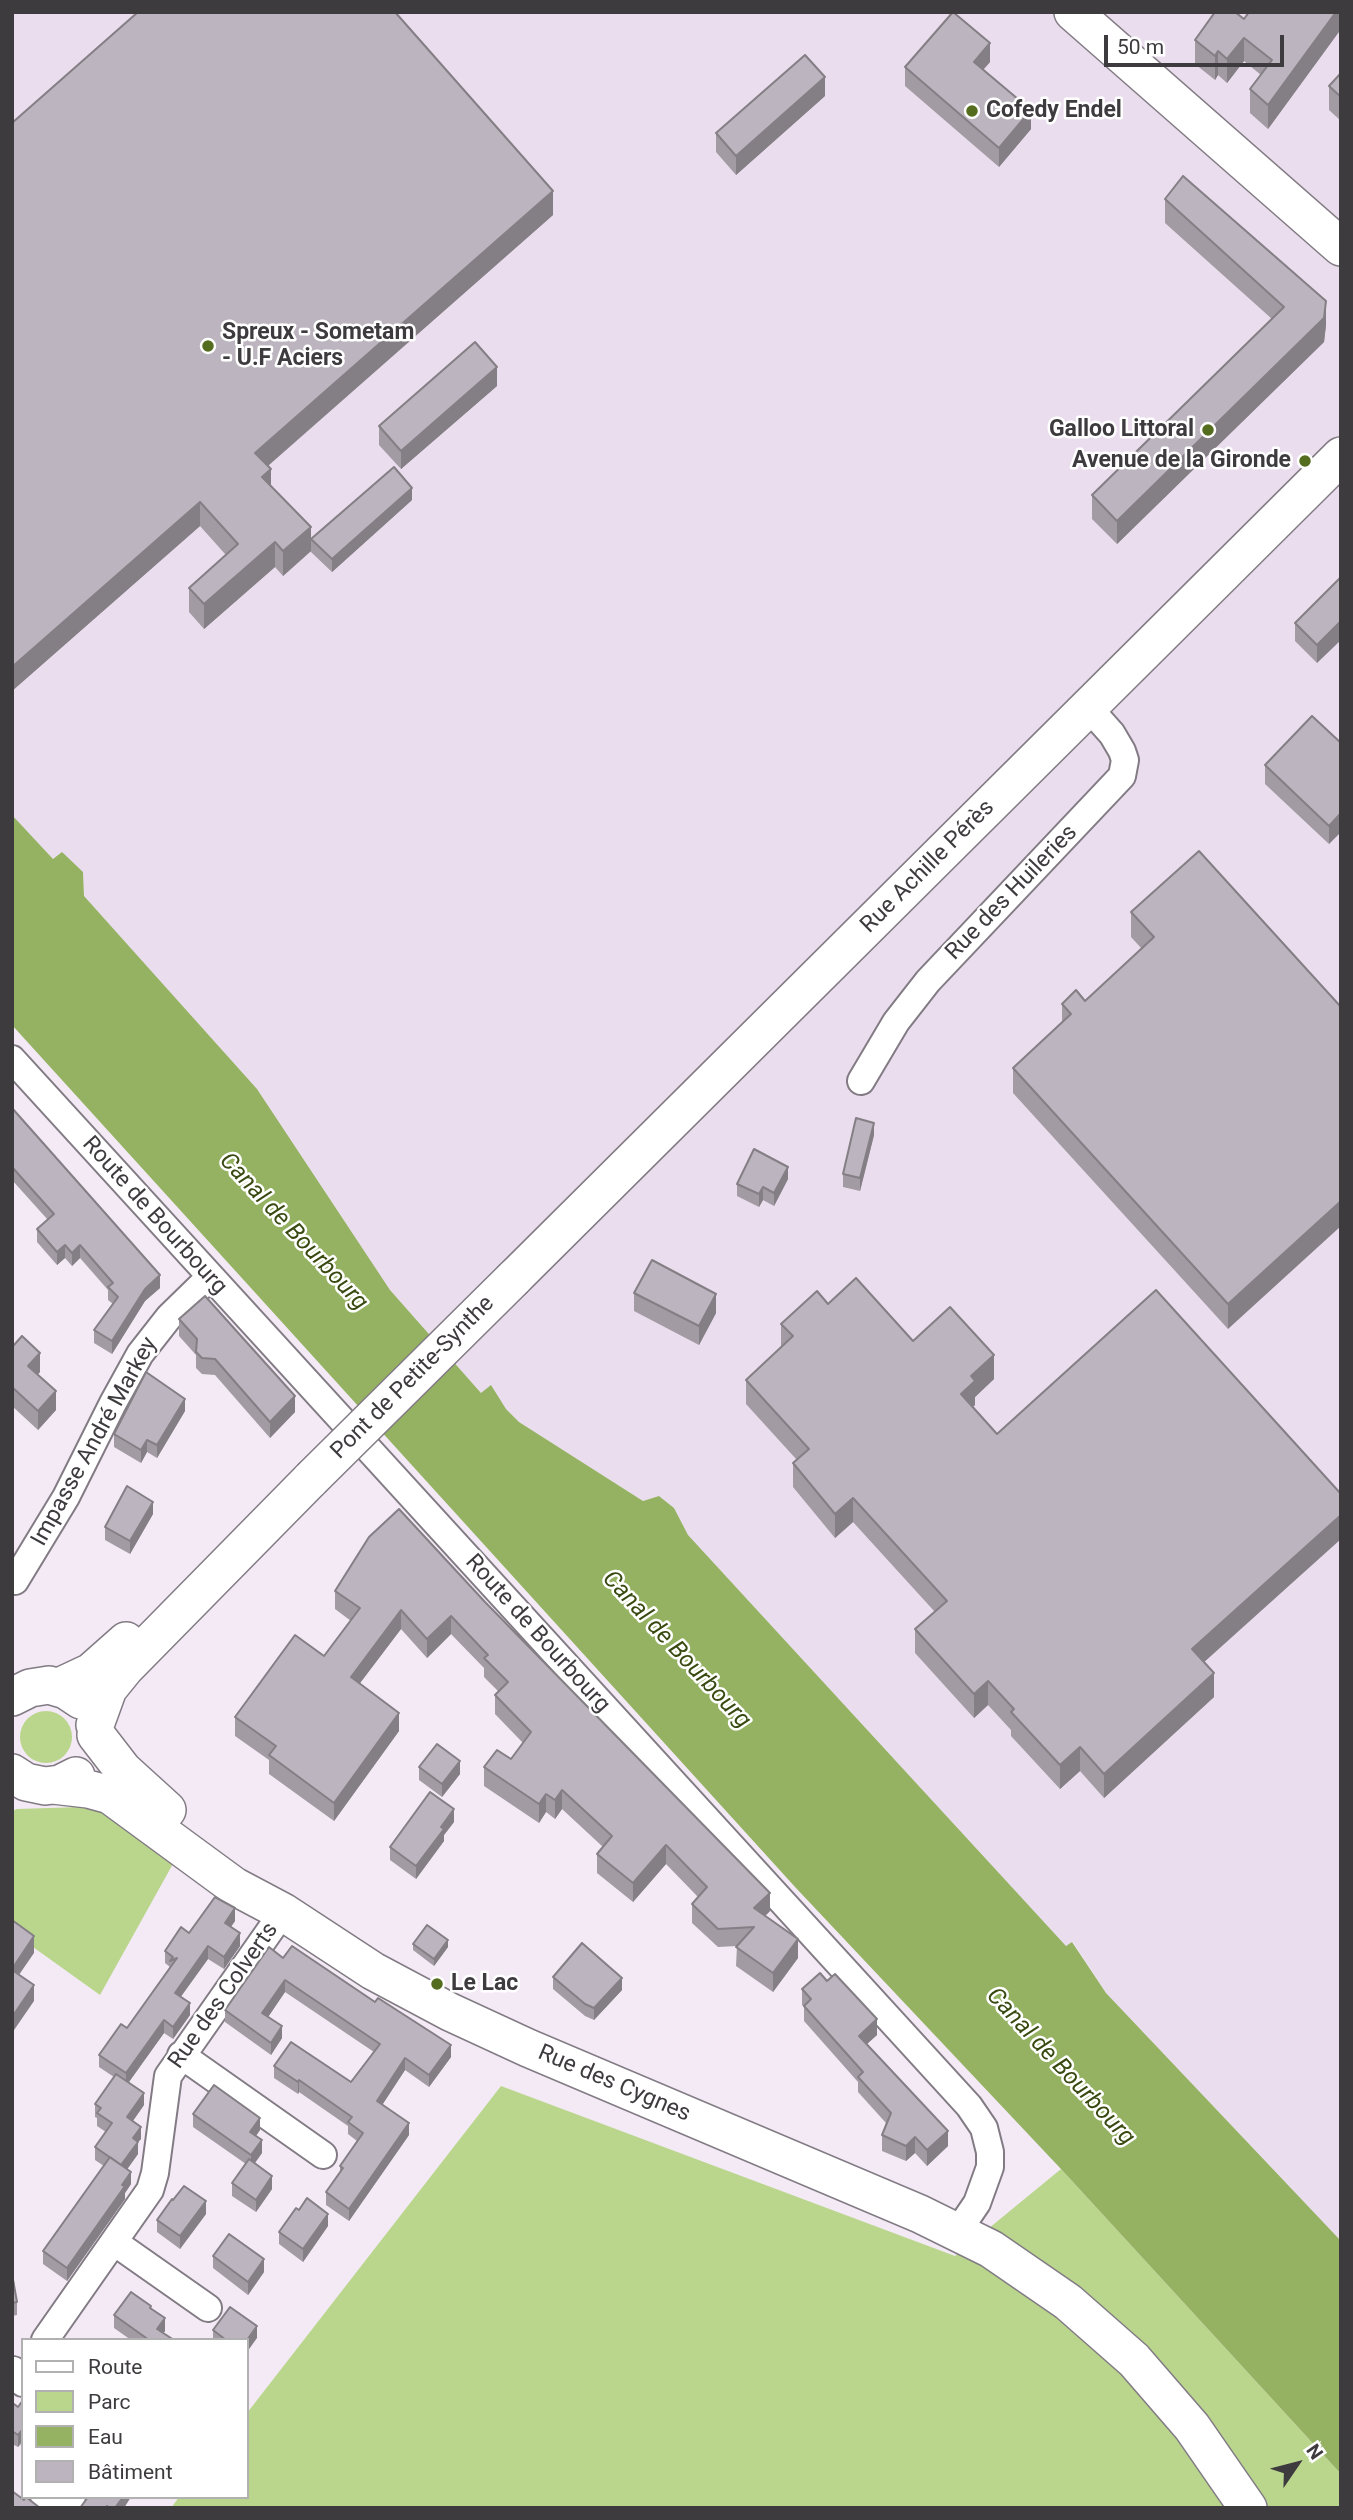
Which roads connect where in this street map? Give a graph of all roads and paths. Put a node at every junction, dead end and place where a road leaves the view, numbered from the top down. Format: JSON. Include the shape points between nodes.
{"nodes":[{"id":1,"x":1073,"y":12,"type":"edge"},
{"id":2,"x":1341,"y":247,"type":"edge"},
{"id":3,"x":1341,"y":456,"type":"edge"},
{"id":4,"x":1088,"y":707,"type":"junction"},
{"id":5,"x":12,"y":1059,"type":"edge"},
{"id":6,"x":861,"y":1081,"type":"dead end"},
{"id":7,"x":210,"y":1278,"type":"junction"},
{"id":8,"x":514,"y":1278,"type":"joint"},
{"id":9,"x":311,"y":1479,"type":"junction"},
{"id":10,"x":15,"y":1581,"type":"dead end"},
{"id":11,"x":12,"y":1662,"type":"edge"},
{"id":12,"x":54,"y":1686,"type":"junction"},
{"id":13,"x":12,"y":1697,"type":"edge"},
{"id":14,"x":95,"y":1730,"type":"junction"},
{"id":15,"x":28,"y":1784,"type":"edge"},
{"id":16,"x":283,"y":1912,"type":"junction"},
{"id":17,"x":181,"y":2055,"type":"junction"},
{"id":18,"x":323,"y":2155,"type":"dead end"},
{"id":19,"x":958,"y":2231,"type":"junction"},
{"id":20,"x":114,"y":2242,"type":"junction"},
{"id":21,"x":208,"y":2308,"type":"dead end"},
{"id":22,"x":46,"y":2338,"type":"edge"},
{"id":23,"x":46,"y":2499,"type":"edge"},
{"id":24,"x":70,"y":2499,"type":"edge"},
{"id":25,"x":1248,"y":2508,"type":"edge"}],
"edges":[{"from":1,"to":2,"type":"street"},
{"from":3,"to":4,"type":"street","name":"Rue Achille Pérès"},
{"from":4,"to":6,"type":"street","name":"Rue des Huileries","via":[[1122,751],[1122,776],[916,995]]},
{"from":4,"to":8,"type":"street","name":"Rue Achille Pérès"},
{"from":5,"to":7,"type":"street","name":"Route de Bourbourg"},
{"from":7,"to":10,"type":"street","name":"Impasse André Markey","via":[[140,1354],[66,1497]]},
{"from":7,"to":19,"type":"street","name":"Route de Bourbourg","via":[[978,2117],[988,2140],[990,2167],[977,2203]]},
{"from":8,"to":9,"type":"street","name":"Pont de Petite-Synthe","bridge":true},
{"from":9,"to":12,"type":"street","via":[[195,1576],[102,1664]]},
{"from":9,"to":14,"type":"street","via":[[119,1675],[108,1689]]},
{"from":11,"to":12,"type":"street"},
{"from":12,"to":13,"type":"street","via":[[30,1688]]},
{"from":12,"to":14,"type":"street","name":"Rue des Cygnes","via":[[82,1701]]},
{"from":14,"to":15,"type":"street","via":[[92,1754],[71,1779]]},
{"from":14,"to":16,"type":"street","name":"Rue des Cygnes","via":[[111,1758],[130,1777]]},
{"from":15,"to":16,"type":"street","name":"Rue des Cygnes","via":[[110,1795],[212,1871]]},
{"from":16,"to":17,"type":"street","name":"Rue des Colverts"},
{"from":16,"to":19,"type":"street","name":"Rue des Cygnes","via":[[373,1971],[478,2026]]},
{"from":17,"to":18,"type":"street"},
{"from":17,"to":20,"type":"street","name":"Rue des Colverts","via":[[166,2084],[153,2181]]},
{"from":19,"to":25,"type":"street","name":"Rue des Cygnes","via":[[1050,2288],[1134,2360],[1204,2442]]},
{"from":20,"to":21,"type":"street"},
{"from":20,"to":22,"type":"street","name":"Rue des Colverts"},
{"from":23,"to":24,"type":"street","via":[[58,2505]]}]}
